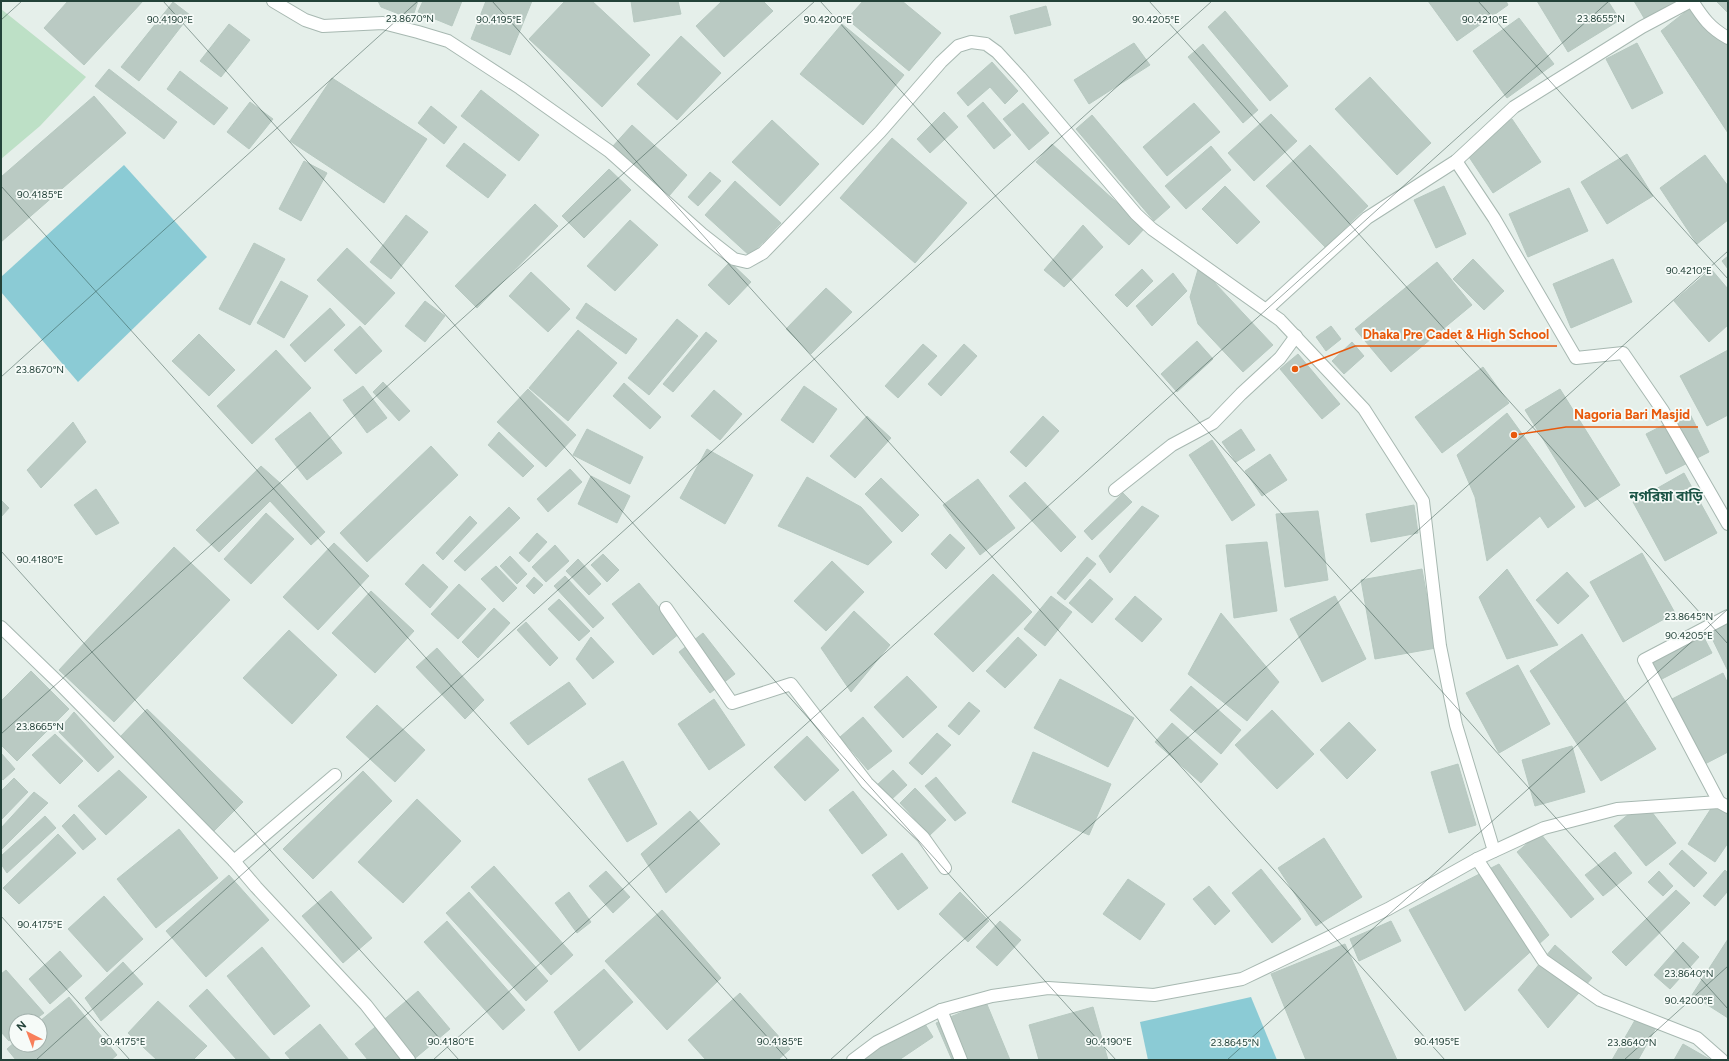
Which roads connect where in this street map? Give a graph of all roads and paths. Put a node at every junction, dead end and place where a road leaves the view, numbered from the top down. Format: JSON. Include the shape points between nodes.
{"nodes":[{"id":1,"x":273,"y":1,"type":"edge"},
{"id":2,"x":1692,"y":1,"type":"edge"},
{"id":3,"x":1728,"y":38,"type":"edge"},
{"id":4,"x":1456,"y":161,"type":"junction"},
{"id":5,"x":1266,"y":310,"type":"junction"},
{"id":6,"x":1296,"y":336,"type":"junction"},
{"id":7,"x":1115,"y":490,"type":"dead end"},
{"id":8,"x":1728,"y":524,"type":"edge"},
{"id":9,"x":666,"y":608,"type":"dead end"},
{"id":10,"x":1728,"y":616,"type":"edge"},
{"id":11,"x":1,"y":627,"type":"edge"},
{"id":12,"x":335,"y":775,"type":"dead end"},
{"id":13,"x":1723,"y":804,"type":"edge"},
{"id":14,"x":1494,"y":851,"type":"junction"},
{"id":15,"x":1477,"y":859,"type":"junction"},
{"id":16,"x":234,"y":861,"type":"junction"},
{"id":17,"x":945,"y":868,"type":"dead end"},
{"id":18,"x":942,"y":1010,"type":"junction"},
{"id":19,"x":409,"y":1060,"type":"edge"},
{"id":20,"x":853,"y":1060,"type":"edge"},
{"id":21,"x":961,"y":1060,"type":"edge"},
{"id":22,"x":1722,"y":1060,"type":"edge"}],
"edges":[{"from":1,"to":5,"type":"street","via":[[305,20],[323,26],[383,23],[448,41],[520,88],[609,152],[702,234],[734,259],[747,262],[763,253],[880,132],[958,46],[972,42],[986,44],[1020,77],[1136,214],[1152,229]]},
{"from":2,"to":3,"type":"street","via":[[1714,31]]},
{"from":2,"to":4,"type":"street","via":[[1642,27],[1514,107]]},
{"from":4,"to":5,"type":"street","via":[[1367,218]]},
{"from":4,"to":8,"type":"street","via":[[1494,218],[1576,358],[1623,353],[1663,411]]},
{"from":5,"to":6,"type":"street"},
{"from":6,"to":7,"type":"street","via":[[1280,358],[1213,423],[1172,444]]},
{"from":6,"to":14,"type":"street","via":[[1364,409],[1423,501],[1440,646],[1455,718]]},
{"from":9,"to":17,"type":"street","via":[[732,703],[791,684],[867,783],[923,837]]},
{"from":10,"to":13,"type":"street","via":[[1644,660]]},
{"from":11,"to":16,"type":"street"},
{"from":12,"to":16,"type":"street"},
{"from":13,"to":14,"type":"street","via":[[1617,809],[1544,828]]},
{"from":14,"to":15,"type":"street"},
{"from":15,"to":18,"type":"street","via":[[1388,909],[1242,980],[1154,995],[1048,988],[992,996]]},
{"from":15,"to":22,"type":"street","via":[[1543,960],[1600,1000],[1697,1038]]},
{"from":16,"to":19,"type":"street","via":[[366,1005]]},
{"from":18,"to":20,"type":"street","via":[[877,1042]]},
{"from":18,"to":21,"type":"street"}]}
